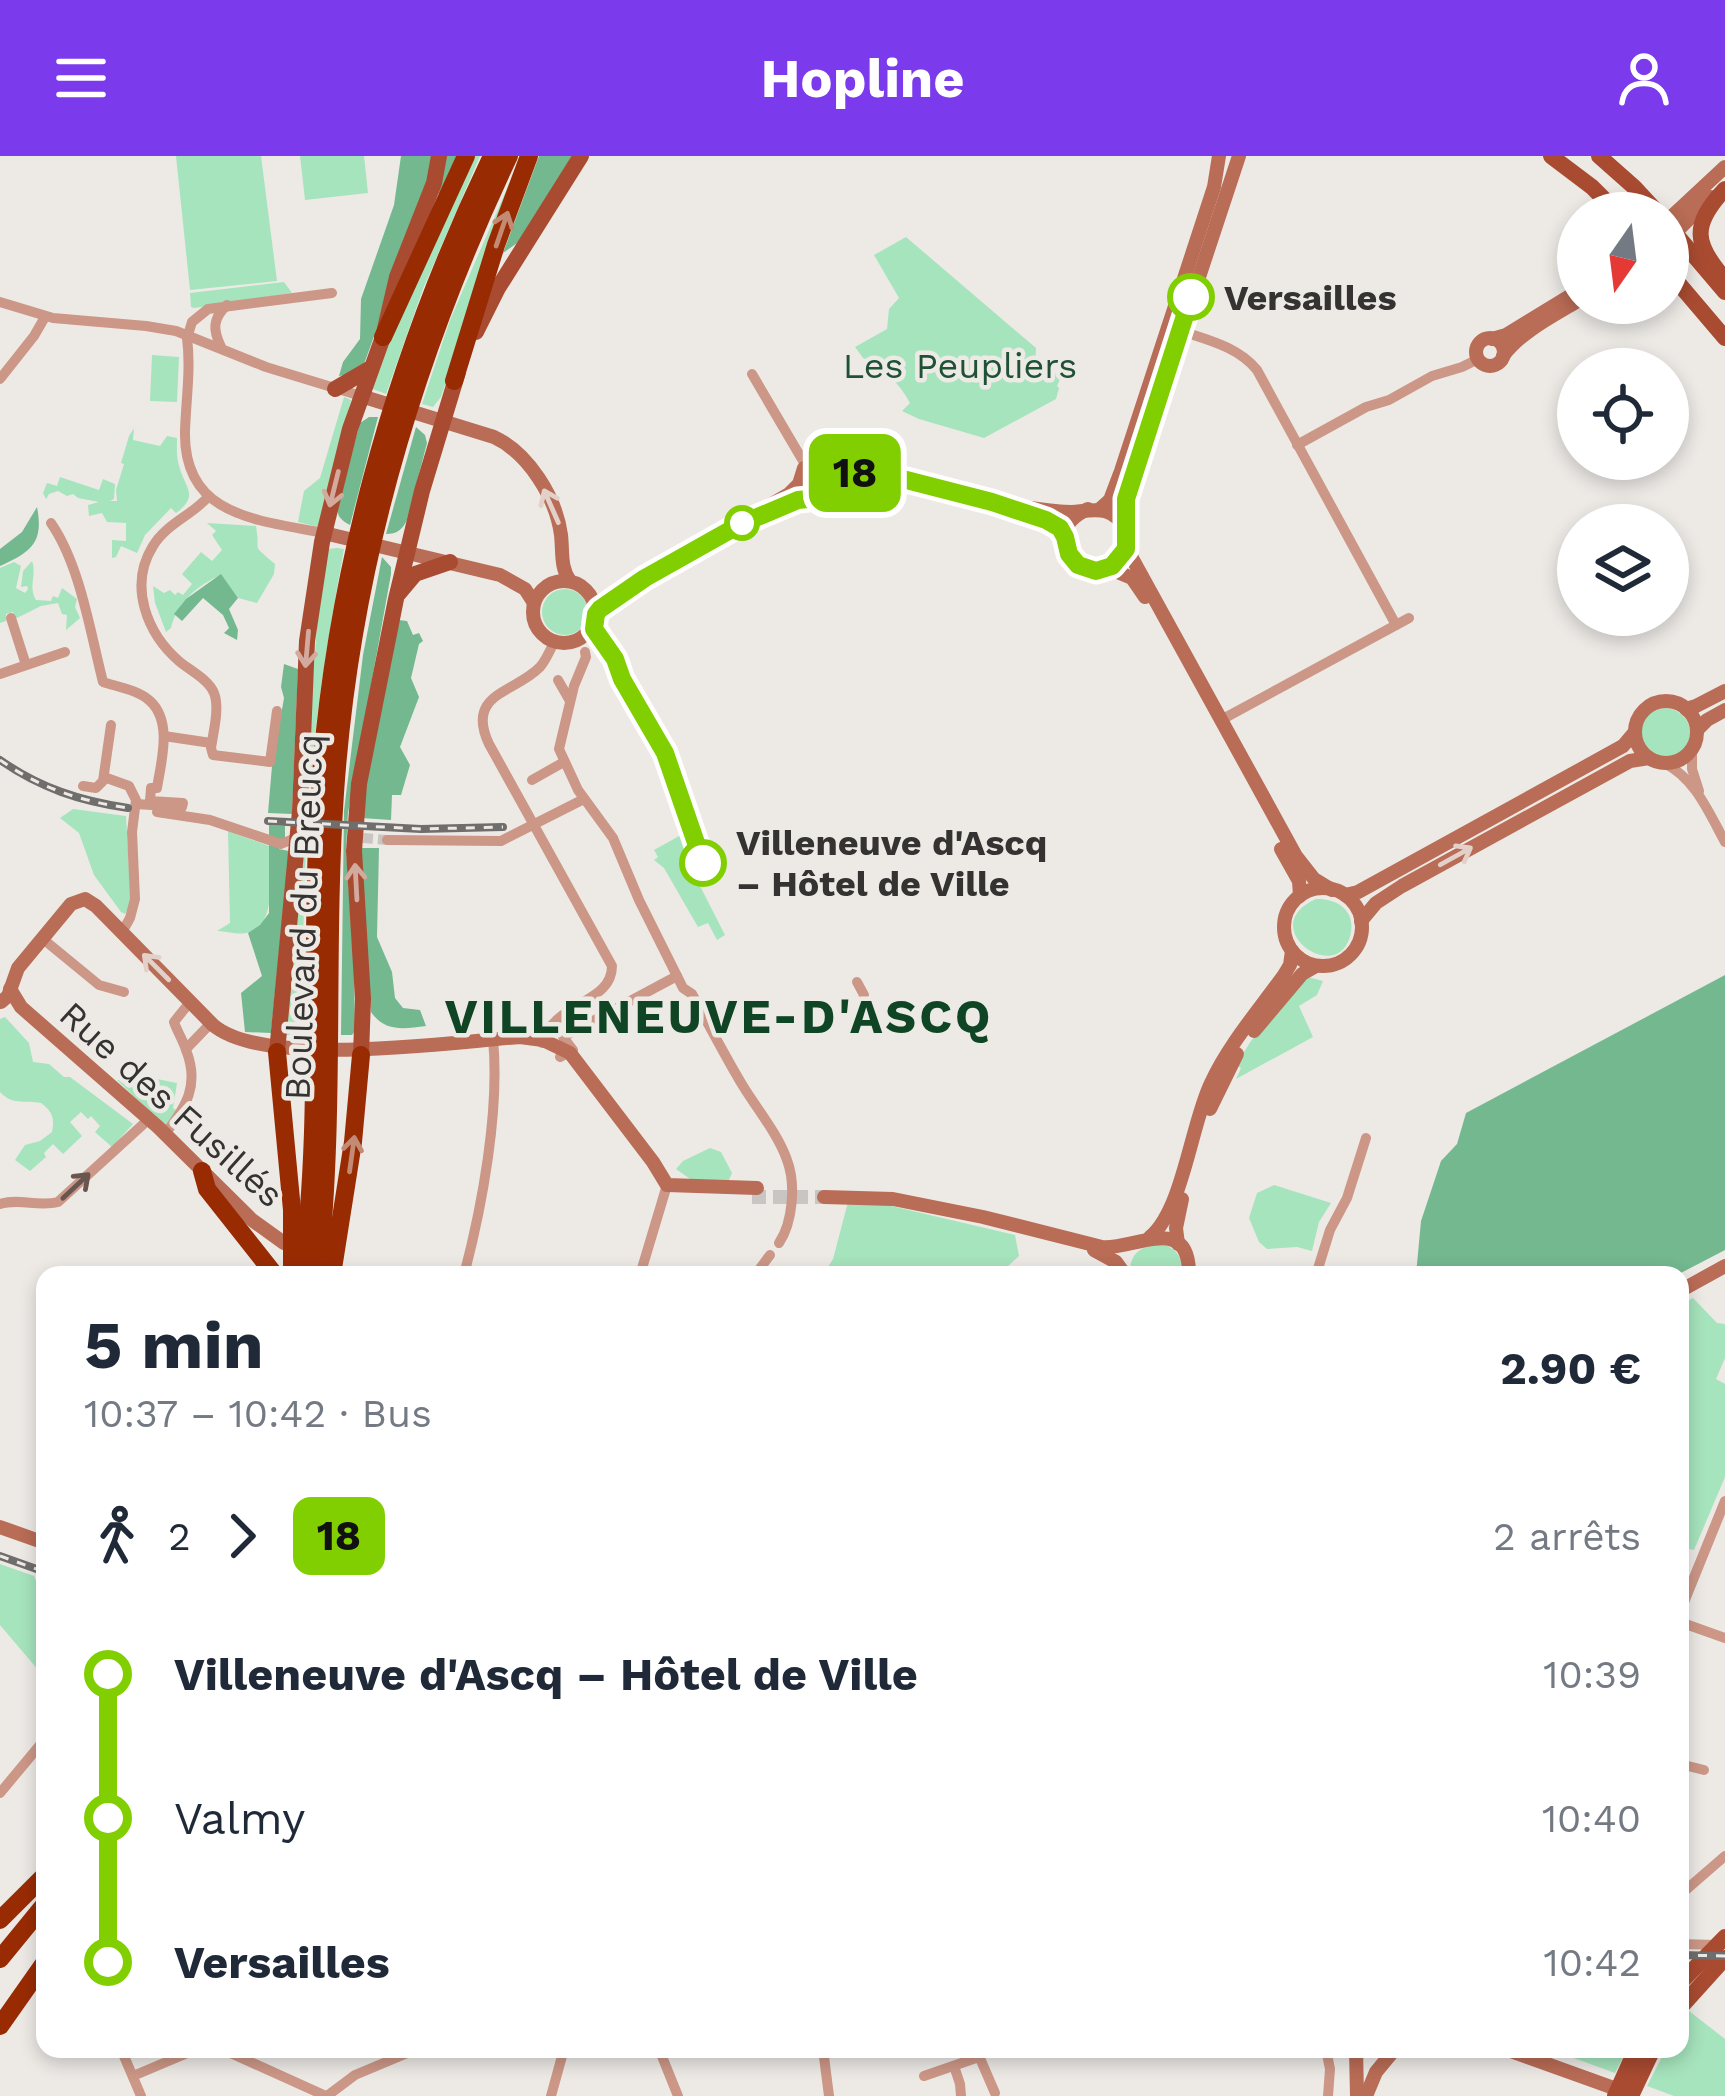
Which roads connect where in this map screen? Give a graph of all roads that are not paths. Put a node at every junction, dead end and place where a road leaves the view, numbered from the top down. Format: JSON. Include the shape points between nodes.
{"nodes":[{"id":1,"x":439,"y":156,"type":"edge"},
{"id":2,"x":466,"y":156,"type":"edge"},
{"id":3,"x":492,"y":156,"type":"edge"},
{"id":4,"x":509,"y":156,"type":"edge"},
{"id":5,"x":529,"y":156,"type":"edge"},
{"id":6,"x":581,"y":156,"type":"edge"},
{"id":7,"x":1219,"y":156,"type":"edge"},
{"id":8,"x":1229,"y":156,"type":"edge"},
{"id":9,"x":1239,"y":156,"type":"edge"},
{"id":10,"x":1549,"y":156,"type":"edge"},
{"id":11,"x":1599,"y":156,"type":"edge"},
{"id":12,"x":1725,"y":167,"type":"edge"},
{"id":13,"x":1725,"y":187,"type":"edge"},
{"id":14,"x":1586,"y":192,"type":"edge"},
{"id":15,"x":1597,"y":192,"type":"edge"},
{"id":16,"x":1639,"y":192,"type":"edge"},
{"id":17,"x":1689,"y":208,"type":"edge"},
{"id":18,"x":1689,"y":214,"type":"edge"},
{"id":19,"x":1689,"y":251,"type":"edge"},
{"id":20,"x":1200,"y":269,"type":"junction"},
{"id":21,"x":1725,"y":279,"type":"edge"},
{"id":22,"x":1725,"y":292,"type":"edge"},
{"id":23,"x":332,"y":293,"type":"dead end"},
{"id":24,"x":1689,"y":296,"type":"edge"},
{"id":25,"x":0,"y":302,"type":"edge"},
{"id":26,"x":1557,"y":304,"type":"edge"},
{"id":27,"x":227,"y":305,"type":"junction"},
{"id":28,"x":1557,"y":314,"type":"edge"},
{"id":29,"x":45,"y":316,"type":"junction"},
{"id":30,"x":1174,"y":329,"type":"junction"},
{"id":31,"x":382,"y":337,"type":"junction"},
{"id":32,"x":1725,"y":338,"type":"edge"},
{"id":33,"x":1492,"y":339,"type":"junction"},
{"id":34,"x":188,"y":341,"type":"junction"},
{"id":35,"x":220,"y":347,"type":"junction"},
{"id":36,"x":1504,"y":356,"type":"junction"},
{"id":37,"x":1478,"y":359,"type":"junction"},
{"id":38,"x":371,"y":367,"type":"junction"},
{"id":39,"x":752,"y":374,"type":"dead end"},
{"id":40,"x":0,"y":380,"type":"edge"},
{"id":41,"x":454,"y":381,"type":"junction"},
{"id":42,"x":335,"y":388,"type":"junction"},
{"id":43,"x":361,"y":396,"type":"junction"},
{"id":44,"x":442,"y":420,"type":"junction"},
{"id":45,"x":1297,"y":445,"type":"junction"},
{"id":46,"x":833,"y":465,"type":"junction"},
{"id":47,"x":803,"y":472,"type":"junction"},
{"id":48,"x":887,"y":475,"type":"junction"},
{"id":49,"x":839,"y":482,"type":"junction"},
{"id":50,"x":208,"y":497,"type":"junction"},
{"id":51,"x":816,"y":498,"type":"junction"},
{"id":52,"x":992,"y":502,"type":"junction"},
{"id":53,"x":1094,"y":509,"type":"junction"},
{"id":54,"x":51,"y":523,"type":"dead end"},
{"id":55,"x":741,"y":524,"type":"junction"},
{"id":56,"x":324,"y":533,"type":"junction"},
{"id":57,"x":1126,"y":535,"type":"junction"},
{"id":58,"x":1065,"y":537,"type":"junction"},
{"id":59,"x":407,"y":552,"type":"junction"},
{"id":60,"x":450,"y":562,"type":"junction"},
{"id":61,"x":1108,"y":568,"type":"junction"},
{"id":62,"x":645,"y":578,"type":"junction"},
{"id":63,"x":570,"y":581,"type":"junction"},
{"id":64,"x":588,"y":591,"type":"junction"},
{"id":65,"x":396,"y":599,"type":"junction"},
{"id":66,"x":534,"y":603,"type":"junction"},
{"id":67,"x":596,"y":614,"type":"junction"},
{"id":68,"x":10,"y":618,"type":"dead end"},
{"id":69,"x":1409,"y":618,"type":"dead end"},
{"id":70,"x":1396,"y":625,"type":"junction"},
{"id":71,"x":554,"y":642,"type":"junction"},
{"id":72,"x":65,"y":652,"type":"dead end"},
{"id":73,"x":585,"y":652,"type":"dead end"},
{"id":74,"x":26,"y":665,"type":"junction"},
{"id":75,"x":0,"y":674,"type":"edge"},
{"id":76,"x":558,"y":680,"type":"dead end"},
{"id":77,"x":1725,"y":691,"type":"edge"},
{"id":78,"x":570,"y":701,"type":"junction"},
{"id":79,"x":1686,"y":709,"type":"junction"},
{"id":80,"x":1725,"y":710,"type":"edge"},
{"id":81,"x":277,"y":711,"type":"dead end"},
{"id":82,"x":1221,"y":720,"type":"junction"},
{"id":83,"x":111,"y":725,"type":"dead end"},
{"id":84,"x":1697,"y":730,"type":"junction"},
{"id":85,"x":1634,"y":733,"type":"junction"},
{"id":86,"x":164,"y":736,"type":"junction"},
{"id":87,"x":212,"y":742,"type":"junction"},
{"id":88,"x":1692,"y":749,"type":"junction"},
{"id":89,"x":1657,"y":761,"type":"junction"},
{"id":90,"x":564,"y":762,"type":"junction"},
{"id":91,"x":104,"y":778,"type":"junction"},
{"id":92,"x":532,"y":780,"type":"dead end"},
{"id":93,"x":83,"y":786,"type":"dead end"},
{"id":94,"x":584,"y":799,"type":"junction"},
{"id":95,"x":1702,"y":800,"type":"junction"},
{"id":96,"x":141,"y":807,"type":"junction"},
{"id":97,"x":535,"y":825,"type":"junction"},
{"id":98,"x":363,"y":838,"type":"tunnel mouth"},
{"id":99,"x":387,"y":839,"type":"tunnel mouth"},
{"id":100,"x":1725,"y":842,"type":"edge"},
{"id":101,"x":1338,"y":892,"type":"junction"},
{"id":102,"x":1300,"y":896,"type":"junction"},
{"id":103,"x":1361,"y":921,"type":"junction"},
{"id":104,"x":121,"y":934,"type":"junction"},
{"id":105,"x":43,"y":938,"type":"junction"},
{"id":106,"x":1292,"y":951,"type":"junction"},
{"id":107,"x":1316,"y":966,"type":"junction"},
{"id":108,"x":676,"y":976,"type":"junction"},
{"id":109,"x":856,"y":982,"type":"dead end"},
{"id":110,"x":4,"y":988,"type":"edge"},
{"id":111,"x":124,"y":992,"type":"dead end"},
{"id":112,"x":864,"y":995,"type":"dead end"},
{"id":113,"x":190,"y":1002,"type":"junction"},
{"id":114,"x":211,"y":1023,"type":"junction"},
{"id":115,"x":493,"y":1042,"type":"junction"},
{"id":116,"x":542,"y":1043,"type":"junction"},
{"id":117,"x":186,"y":1049,"type":"junction"},
{"id":118,"x":277,"y":1049,"type":"junction"},
{"id":119,"x":351,"y":1051,"type":"junction"},
{"id":120,"x":568,"y":1057,"type":"junction"},
{"id":121,"x":149,"y":1119,"type":"junction"},
{"id":122,"x":165,"y":1134,"type":"junction"},
{"id":123,"x":1366,"y":1138,"type":"dead end"},
{"id":124,"x":202,"y":1171,"type":"junction"},
{"id":125,"x":667,"y":1185,"type":"junction"},
{"id":126,"x":755,"y":1192,"type":"tunnel mouth"},
{"id":127,"x":823,"y":1193,"type":"tunnel mouth"},
{"id":128,"x":0,"y":1204,"type":"edge"},
{"id":129,"x":1144,"y":1239,"type":"junction"},
{"id":130,"x":1067,"y":1240,"type":"junction"},
{"id":131,"x":778,"y":1243,"type":"dead end"},
{"id":132,"x":284,"y":1244,"type":"dead end"},
{"id":133,"x":1178,"y":1244,"type":"junction"},
{"id":134,"x":767,"y":1259,"type":"dead end"},
{"id":135,"x":268,"y":1266,"type":"edge"},
{"id":136,"x":292,"y":1266,"type":"edge"},
{"id":137,"x":303,"y":1266,"type":"edge"},
{"id":138,"x":319,"y":1266,"type":"edge"},
{"id":139,"x":333,"y":1266,"type":"edge"},
{"id":140,"x":466,"y":1266,"type":"edge"},
{"id":141,"x":643,"y":1266,"type":"edge"},
{"id":142,"x":762,"y":1266,"type":"edge"},
{"id":143,"x":1116,"y":1266,"type":"edge"},
{"id":144,"x":1125,"y":1266,"type":"edge"},
{"id":145,"x":1188,"y":1266,"type":"edge"},
{"id":146,"x":1319,"y":1266,"type":"edge"},
{"id":147,"x":1725,"y":1266,"type":"edge"},
{"id":148,"x":1689,"y":1286,"type":"edge"},
{"id":149,"x":1725,"y":1501,"type":"edge"},
{"id":150,"x":0,"y":1527,"type":"edge"},
{"id":151,"x":0,"y":1536,"type":"edge"},
{"id":152,"x":36,"y":1540,"type":"edge"},
{"id":153,"x":36,"y":1549,"type":"edge"},
{"id":154,"x":1689,"y":1594,"type":"edge"},
{"id":155,"x":1689,"y":1621,"type":"edge"},
{"id":156,"x":1725,"y":1638,"type":"edge"},
{"id":157,"x":36,"y":1750,"type":"edge"},
{"id":158,"x":1689,"y":1766,"type":"edge"},
{"id":159,"x":1704,"y":1770,"type":"dead end"},
{"id":160,"x":0,"y":1793,"type":"edge"},
{"id":161,"x":1725,"y":1856,"type":"edge"},
{"id":162,"x":36,"y":1884,"type":"edge"},
{"id":163,"x":1689,"y":1886,"type":"edge"},
{"id":164,"x":36,"y":1915,"type":"edge"},
{"id":165,"x":0,"y":1920,"type":"edge"},
{"id":166,"x":36,"y":1934,"type":"edge"},
{"id":167,"x":1725,"y":1941,"type":"edge"},
{"id":168,"x":1689,"y":1944,"type":"edge"},
{"id":169,"x":1725,"y":1958,"type":"edge"},
{"id":170,"x":0,"y":1959,"type":"edge"},
{"id":171,"x":1689,"y":1974,"type":"edge"},
{"id":172,"x":36,"y":1975,"type":"edge"},
{"id":173,"x":0,"y":1978,"type":"edge"},
{"id":174,"x":1689,"y":1998,"type":"edge"},
{"id":175,"x":0,"y":2026,"type":"edge"},
{"id":176,"x":125,"y":2058,"type":"edge"},
{"id":177,"x":176,"y":2058,"type":"edge"},
{"id":178,"x":242,"y":2058,"type":"edge"},
{"id":179,"x":396,"y":2058,"type":"edge"},
{"id":180,"x":561,"y":2058,"type":"edge"},
{"id":181,"x":663,"y":2058,"type":"edge"},
{"id":182,"x":824,"y":2058,"type":"edge"},
{"id":183,"x":966,"y":2058,"type":"edge"},
{"id":184,"x":981,"y":2058,"type":"edge"},
{"id":185,"x":1327,"y":2058,"type":"edge"},
{"id":186,"x":1357,"y":2058,"type":"edge"},
{"id":187,"x":1389,"y":2058,"type":"edge"},
{"id":188,"x":1530,"y":2058,"type":"edge"},
{"id":189,"x":1549,"y":2058,"type":"edge"},
{"id":190,"x":1630,"y":2058,"type":"edge"},
{"id":191,"x":1651,"y":2058,"type":"edge"},
{"id":192,"x":953,"y":2066,"type":"junction"},
{"id":193,"x":133,"y":2076,"type":"junction"},
{"id":194,"x":924,"y":2076,"type":"dead end"},
{"id":195,"x":1610,"y":2087,"type":"edge"},
{"id":196,"x":995,"y":2092,"type":"dead end"},
{"id":197,"x":1641,"y":2095,"type":"edge"},
{"id":198,"x":141,"y":2096,"type":"edge"},
{"id":199,"x":326,"y":2096,"type":"edge"},
{"id":200,"x":550,"y":2096,"type":"edge"},
{"id":201,"x":678,"y":2096,"type":"edge"},
{"id":202,"x":829,"y":2096,"type":"edge"},
{"id":203,"x":961,"y":2096,"type":"edge"},
{"id":204,"x":1328,"y":2096,"type":"edge"},
{"id":205,"x":1362,"y":2096,"type":"edge"}],
"edges":[{"from":1,"to":31,"type":"main road"},
{"from":2,"to":31,"type":"highway"},
{"from":3,"to":137,"type":"highway","name":"Boulevard du Breucq","via":[[394,403],[340,630],[319,804],[313,1164]]},
{"from":4,"to":138,"type":"highway","name":"Boulevard du Breucq","via":[[416,387],[354,636],[335,793]]},
{"from":41,"to":5,"type":"highway","one_way":true},
{"from":6,"to":41,"type":"main road","via":[[489,305]]},
{"from":7,"to":30,"type":"street"},
{"from":8,"to":20,"type":"street"},
{"from":9,"to":20,"type":"street"},
{"from":10,"to":14,"type":"street"},
{"from":10,"to":15,"type":"main road"},
{"from":11,"to":16,"type":"main road"},
{"from":12,"to":17,"type":"street"},
{"from":13,"to":18,"type":"street"},
{"from":13,"to":21,"type":"main road","via":[[1706,215],[1701,242]]},
{"from":19,"to":22,"type":"main road"},
{"from":20,"to":30,"type":"street"},
{"from":23,"to":27,"type":"street"},
{"from":24,"to":32,"type":"main road"},
{"from":25,"to":29,"type":"street"},
{"from":26,"to":33,"type":"street"},
{"from":27,"to":34,"type":"street","via":[[201,312]]},
{"from":27,"to":35,"type":"street","via":[[214,326]]},
{"from":28,"to":36,"type":"street"},
{"from":29,"to":34,"type":"street","via":[[146,326]]},
{"from":29,"to":40,"type":"street"},
{"from":30,"to":45,"type":"street","via":[[1246,357]]},
{"from":30,"to":53,"type":"street","via":[[1110,500]]},
{"from":30,"to":57,"type":"street","via":[[1128,492]]},
{"from":31,"to":38,"type":"main road"},
{"from":33,"to":36,"type":"street"},
{"from":33,"to":37,"type":"street","via":[[1478,345]]},
{"from":34,"to":35,"type":"street"},
{"from":34,"to":50,"type":"street","via":[[185,451]]},
{"from":35,"to":42,"type":"street"},
{"from":36,"to":37,"type":"street","via":[[1491,366]]},
{"from":37,"to":45,"type":"street"},
{"from":38,"to":42,"type":"main road"},
{"from":38,"to":43,"type":"main road"},
{"from":39,"to":47,"type":"street"},
{"from":41,"to":44,"type":"main road"},
{"from":42,"to":43,"type":"street"},
{"from":43,"to":44,"type":"street"},
{"from":43,"to":56,"type":"main road","one_way":true},
{"from":44,"to":59,"type":"main road"},
{"from":63,"to":44,"type":"street","one_way":true,"via":[[556,516],[528,464],[500,440]]},
{"from":45,"to":70,"type":"street"},
{"from":46,"to":47,"type":"street","via":[[820,460]]},
{"from":46,"to":48,"type":"street"},
{"from":46,"to":49,"type":"street"},
{"from":47,"to":51,"type":"street","via":[[806,492]]},
{"from":47,"to":55,"type":"street","via":[[794,491]]},
{"from":48,"to":49,"type":"street","via":[[856,472]]},
{"from":48,"to":52,"type":"street"},
{"from":49,"to":51,"type":"street","via":[[831,495]]},
{"from":50,"to":56,"type":"street","via":[[240,515]]},
{"from":50,"to":87,"type":"street","via":[[155,542],[141,591],[153,632],[214,694]]},
{"from":51,"to":55,"type":"street"},
{"from":52,"to":53,"type":"street"},
{"from":52,"to":58,"type":"street","via":[[1054,524]]},
{"from":53,"to":57,"type":"street","via":[[1114,514]]},
{"from":53,"to":58,"type":"street","via":[[1073,518]]},
{"from":54,"to":86,"type":"street","via":[[66,545],[103,682],[148,699]]},
{"from":55,"to":62,"type":"street"},
{"from":56,"to":59,"type":"street"},
{"from":56,"to":118,"type":"main road","one_way":true,"via":[[306,657]]},
{"from":57,"to":61,"type":"street","via":[[1123,556]]},
{"from":57,"to":82,"type":"street"},
{"from":58,"to":61,"type":"street","via":[[1078,565]]},
{"from":59,"to":60,"type":"street"},
{"from":59,"to":65,"type":"main road"},
{"from":60,"to":65,"type":"main road","via":[[415,574]]},
{"from":60,"to":66,"type":"street","via":[[507,578]]},
{"from":61,"to":102,"type":"street","via":[[1141,589],[1297,877]]},
{"from":62,"to":64,"type":"street"},
{"from":62,"to":67,"type":"street"},
{"from":63,"to":64,"type":"street"},
{"from":63,"to":66,"type":"street","via":[[548,585]]},
{"from":64,"to":67,"type":"street"},
{"from":119,"to":65,"type":"main road","one_way":true,"via":[[363,999],[356,812]]},
{"from":66,"to":71,"type":"street","via":[[537,628]]},
{"from":67,"to":71,"type":"street","via":[[581,639]]},
{"from":68,"to":74,"type":"street"},
{"from":69,"to":70,"type":"street"},
{"from":70,"to":82,"type":"street"},
{"from":71,"to":97,"type":"street","via":[[539,667],[493,697],[483,721]]},
{"from":72,"to":74,"type":"street"},
{"from":73,"to":78,"type":"street"},
{"from":74,"to":75,"type":"street"},
{"from":76,"to":78,"type":"street"},
{"from":77,"to":79,"type":"street"},
{"from":78,"to":90,"type":"street","via":[[559,748]]},
{"from":79,"to":84,"type":"street"},
{"from":79,"to":85,"type":"street","via":[[1652,704]]},
{"from":80,"to":84,"type":"street"},
{"from":81,"to":87,"type":"street","via":[[270,762],[217,757]]},
{"from":82,"to":101,"type":"street","via":[[1296,856]]},
{"from":83,"to":91,"type":"street"},
{"from":84,"to":88,"type":"street"},
{"from":85,"to":89,"type":"street"},
{"from":85,"to":101,"type":"street","via":[[1358,892]]},
{"from":86,"to":87,"type":"street"},
{"from":86,"to":96,"type":"street","via":[[150,801],[183,803]]},
{"from":88,"to":89,"type":"street","via":[[1677,761]]},
{"from":88,"to":95,"type":"street"},
{"from":89,"to":95,"type":"street","via":[[1678,770]]},
{"from":103,"to":89,"type":"street","one_way":true,"via":[[1402,886],[1630,761]]},
{"from":90,"to":92,"type":"street"},
{"from":90,"to":94,"type":"street"},
{"from":91,"to":93,"type":"street","via":[[96,788]]},
{"from":91,"to":96,"type":"street","via":[[129,786]]},
{"from":94,"to":97,"type":"street"},
{"from":94,"to":108,"type":"street","via":[[613,838]]},
{"from":95,"to":100,"type":"street"},
{"from":96,"to":98,"type":"street","via":[[281,844],[302,835]]},
{"from":96,"to":104,"type":"street","via":[[132,832],[135,899]]},
{"from":97,"to":99,"type":"street","via":[[501,841]]},
{"from":97,"to":116,"type":"street","via":[[612,967],[606,988],[557,1018]]},
{"from":101,"to":102,"type":"street"},
{"from":101,"to":103,"type":"street"},
{"from":102,"to":106,"type":"street","via":[[1284,920]]},
{"from":103,"to":107,"type":"street","via":[[1351,954]]},
{"from":104,"to":105,"type":"street","via":[[80,899]]},
{"from":113,"to":104,"type":"street","one_way":true},
{"from":105,"to":110,"type":"street"},
{"from":105,"to":111,"type":"street","via":[[99,985]]},
{"from":106,"to":107,"type":"street"},
{"from":106,"to":129,"type":"street","via":[[1213,1078],[1169,1212]]},
{"from":107,"to":133,"type":"street","via":[[1258,1026],[1222,1082],[1179,1210]]},
{"from":108,"to":120,"type":"street","via":[[563,1037],[573,1050]]},
{"from":108,"to":131,"type":"street","via":[[786,1156],[791,1207]]},
{"from":109,"to":112,"type":"street"},
{"from":110,"to":121,"type":"street","name":"Rue des Fusillés"},
{"from":113,"to":114,"type":"street"},
{"from":113,"to":117,"type":"street","via":[[174,1022]]},
{"from":114,"to":117,"type":"street"},
{"from":114,"to":118,"type":"street","via":[[230,1037]]},
{"from":115,"to":116,"type":"street"},
{"from":115,"to":119,"type":"street"},
{"from":115,"to":140,"type":"street","via":[[486,1165]]},
{"from":116,"to":120,"type":"street"},
{"from":117,"to":122,"type":"street","via":[[190,1095]]},
{"from":118,"to":119,"type":"street"},
{"from":118,"to":136,"type":"highway"},
{"from":139,"to":119,"type":"highway","one_way":true,"via":[[356,1122]]},
{"from":120,"to":125,"type":"street"},
{"from":121,"to":122,"type":"street","name":"Rue des Fusillés"},
{"from":128,"to":121,"type":"street","one_way":true,"via":[[60,1201]]},
{"from":122,"to":124,"type":"street","name":"Rue des Fusillés"},
{"from":123,"to":146,"type":"street"},
{"from":124,"to":132,"type":"street","name":"Rue des Fusillés"},
{"from":124,"to":135,"type":"highway","via":[[207,1189]]},
{"from":125,"to":126,"type":"street","via":[[740,1197]]},
{"from":125,"to":141,"type":"street"},
{"from":127,"to":130,"type":"street","via":[[893,1199]]},
{"from":129,"to":130,"type":"street","via":[[1112,1248]]},
{"from":129,"to":133,"type":"street"},
{"from":129,"to":144,"type":"street"},
{"from":130,"to":143,"type":"street"},
{"from":133,"to":145,"type":"street"},
{"from":134,"to":142,"type":"street"},
{"from":147,"to":148,"type":"street"},
{"from":149,"to":154,"type":"street"},
{"from":150,"to":152,"type":"street"},
{"from":151,"to":153,"type":"street"},
{"from":155,"to":156,"type":"street"},
{"from":157,"to":160,"type":"street"},
{"from":158,"to":159,"type":"street"},
{"from":161,"to":163,"type":"street"},
{"from":162,"to":165,"type":"highway"},
{"from":164,"to":170,"type":"highway"},
{"from":166,"to":173,"type":"highway"},
{"from":167,"to":168,"type":"street"},
{"from":167,"to":171,"type":"main road"},
{"from":169,"to":174,"type":"main road"},
{"from":172,"to":175,"type":"highway"},
{"from":176,"to":193,"type":"street"},
{"from":177,"to":193,"type":"street"},
{"from":178,"to":199,"type":"street"},
{"from":179,"to":199,"type":"street"},
{"from":180,"to":200,"type":"street"},
{"from":181,"to":201,"type":"street"},
{"from":182,"to":202,"type":"street"},
{"from":183,"to":192,"type":"street"},
{"from":184,"to":196,"type":"street"},
{"from":185,"to":204,"type":"street"},
{"from":186,"to":205,"type":"street"},
{"from":187,"to":205,"type":"street"},
{"from":188,"to":195,"type":"street"},
{"from":189,"to":195,"type":"street"},
{"from":190,"to":195,"type":"main road"},
{"from":191,"to":197,"type":"main road"},
{"from":192,"to":194,"type":"street"},
{"from":192,"to":203,"type":"street"},
{"from":193,"to":198,"type":"street"},
{"from":195,"to":197,"type":"street"}]}
